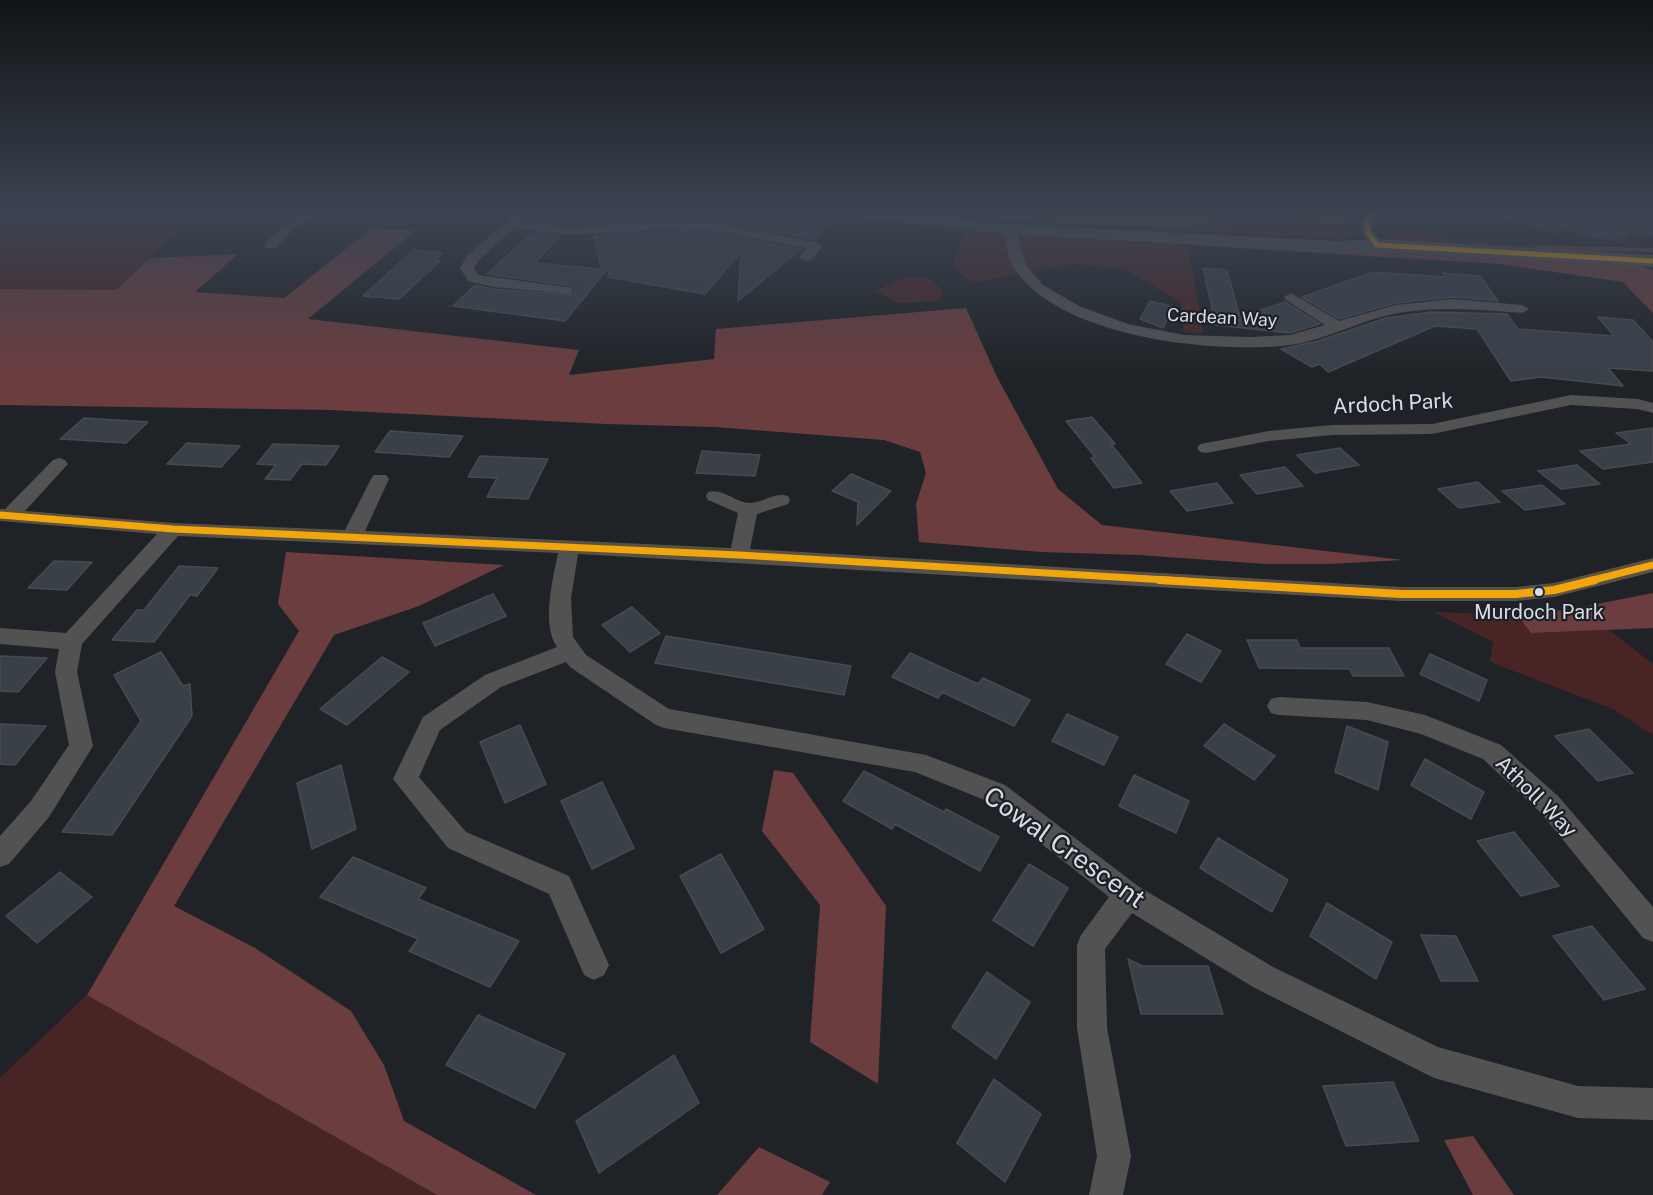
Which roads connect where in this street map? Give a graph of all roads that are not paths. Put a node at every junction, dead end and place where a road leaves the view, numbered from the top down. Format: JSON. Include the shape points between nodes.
{"nodes":[{"id":1,"x":467,"y":268,"type":"edge"},
{"id":2,"x":1021,"y":268,"type":"edge"},
{"id":3,"x":566,"y":291,"type":"dead end"},
{"id":4,"x":1291,"y":297,"type":"dead end"},
{"id":5,"x":1522,"y":309,"type":"dead end"},
{"id":6,"x":1335,"y":325,"type":"junction"},
{"id":7,"x":1653,"y":408,"type":"edge"},
{"id":8,"x":1206,"y":448,"type":"dead end"},
{"id":9,"x":58,"y":464,"type":"dead end"},
{"id":10,"x":380,"y":479,"type":"dead end"},
{"id":11,"x":716,"y":496,"type":"dead end"},
{"id":12,"x":781,"y":500,"type":"dead end"},
{"id":13,"x":748,"y":510,"type":"junction"},
{"id":14,"x":4,"y":516,"type":"edge"},
{"id":15,"x":173,"y":529,"type":"junction"},
{"id":16,"x":352,"y":537,"type":"junction"},
{"id":17,"x":569,"y":547,"type":"junction"},
{"id":18,"x":739,"y":555,"type":"junction"},
{"id":19,"x":1653,"y":565,"type":"edge"},
{"id":20,"x":0,"y":636,"type":"edge"},
{"id":21,"x":71,"y":641,"type":"junction"},
{"id":22,"x":570,"y":651,"type":"junction"},
{"id":23,"x":1278,"y":706,"type":"dead end"},
{"id":24,"x":0,"y":855,"type":"edge"},
{"id":25,"x":1128,"y":895,"type":"junction"},
{"id":26,"x":1653,"y":928,"type":"edge"},
{"id":27,"x":594,"y":965,"type":"dead end"},
{"id":28,"x":1653,"y":1104,"type":"edge"},
{"id":29,"x":1106,"y":1195,"type":"edge"}],
"edges":[{"from":1,"to":3,"type":"street","via":[[473,278],[493,283]]},
{"from":2,"to":6,"type":"street","name":"Cardean Way","via":[[1038,288],[1074,309],[1125,328],[1184,340],[1291,340]]},
{"from":4,"to":6,"type":"street","name":"Cardean Way"},
{"from":5,"to":6,"type":"street","name":"Cardean Way","via":[[1453,303],[1396,309]]},
{"from":7,"to":8,"type":"street","name":"Ardoch Park","via":[[1571,400],[1432,429],[1332,430]]},
{"from":9,"to":14,"type":"street"},
{"from":10,"to":16,"type":"street"},
{"from":11,"to":13,"type":"street"},
{"from":12,"to":13,"type":"street"},
{"from":13,"to":18,"type":"street"},
{"from":14,"to":15,"type":"street"},
{"from":15,"to":16,"type":"street"},
{"from":15,"to":21,"type":"street"},
{"from":16,"to":17,"type":"street"},
{"from":17,"to":18,"type":"street"},
{"from":17,"to":22,"type":"street","via":[[560,598],[562,638]]},
{"from":18,"to":19,"type":"street","via":[[1412,594],[1554,590]]},
{"from":20,"to":21,"type":"street"},
{"from":21,"to":24,"type":"street","via":[[66,672],[81,746],[40,809]]},
{"from":22,"to":25,"type":"street","name":"Cowal Crescent","via":[[578,661],[664,718],[917,762],[996,794]]},
{"from":22,"to":27,"type":"street","via":[[493,681],[431,724],[406,779],[457,840],[559,885]]},
{"from":23,"to":26,"type":"street","name":"Atholl Way","via":[[1367,711],[1425,725],[1492,752],[1550,805]]},
{"from":25,"to":28,"type":"street","name":"Cowal Crescent","via":[[1263,977],[1434,1062],[1578,1102]]},
{"from":25,"to":29,"type":"street","via":[[1091,945],[1092,1028],[1114,1156]]}]}
